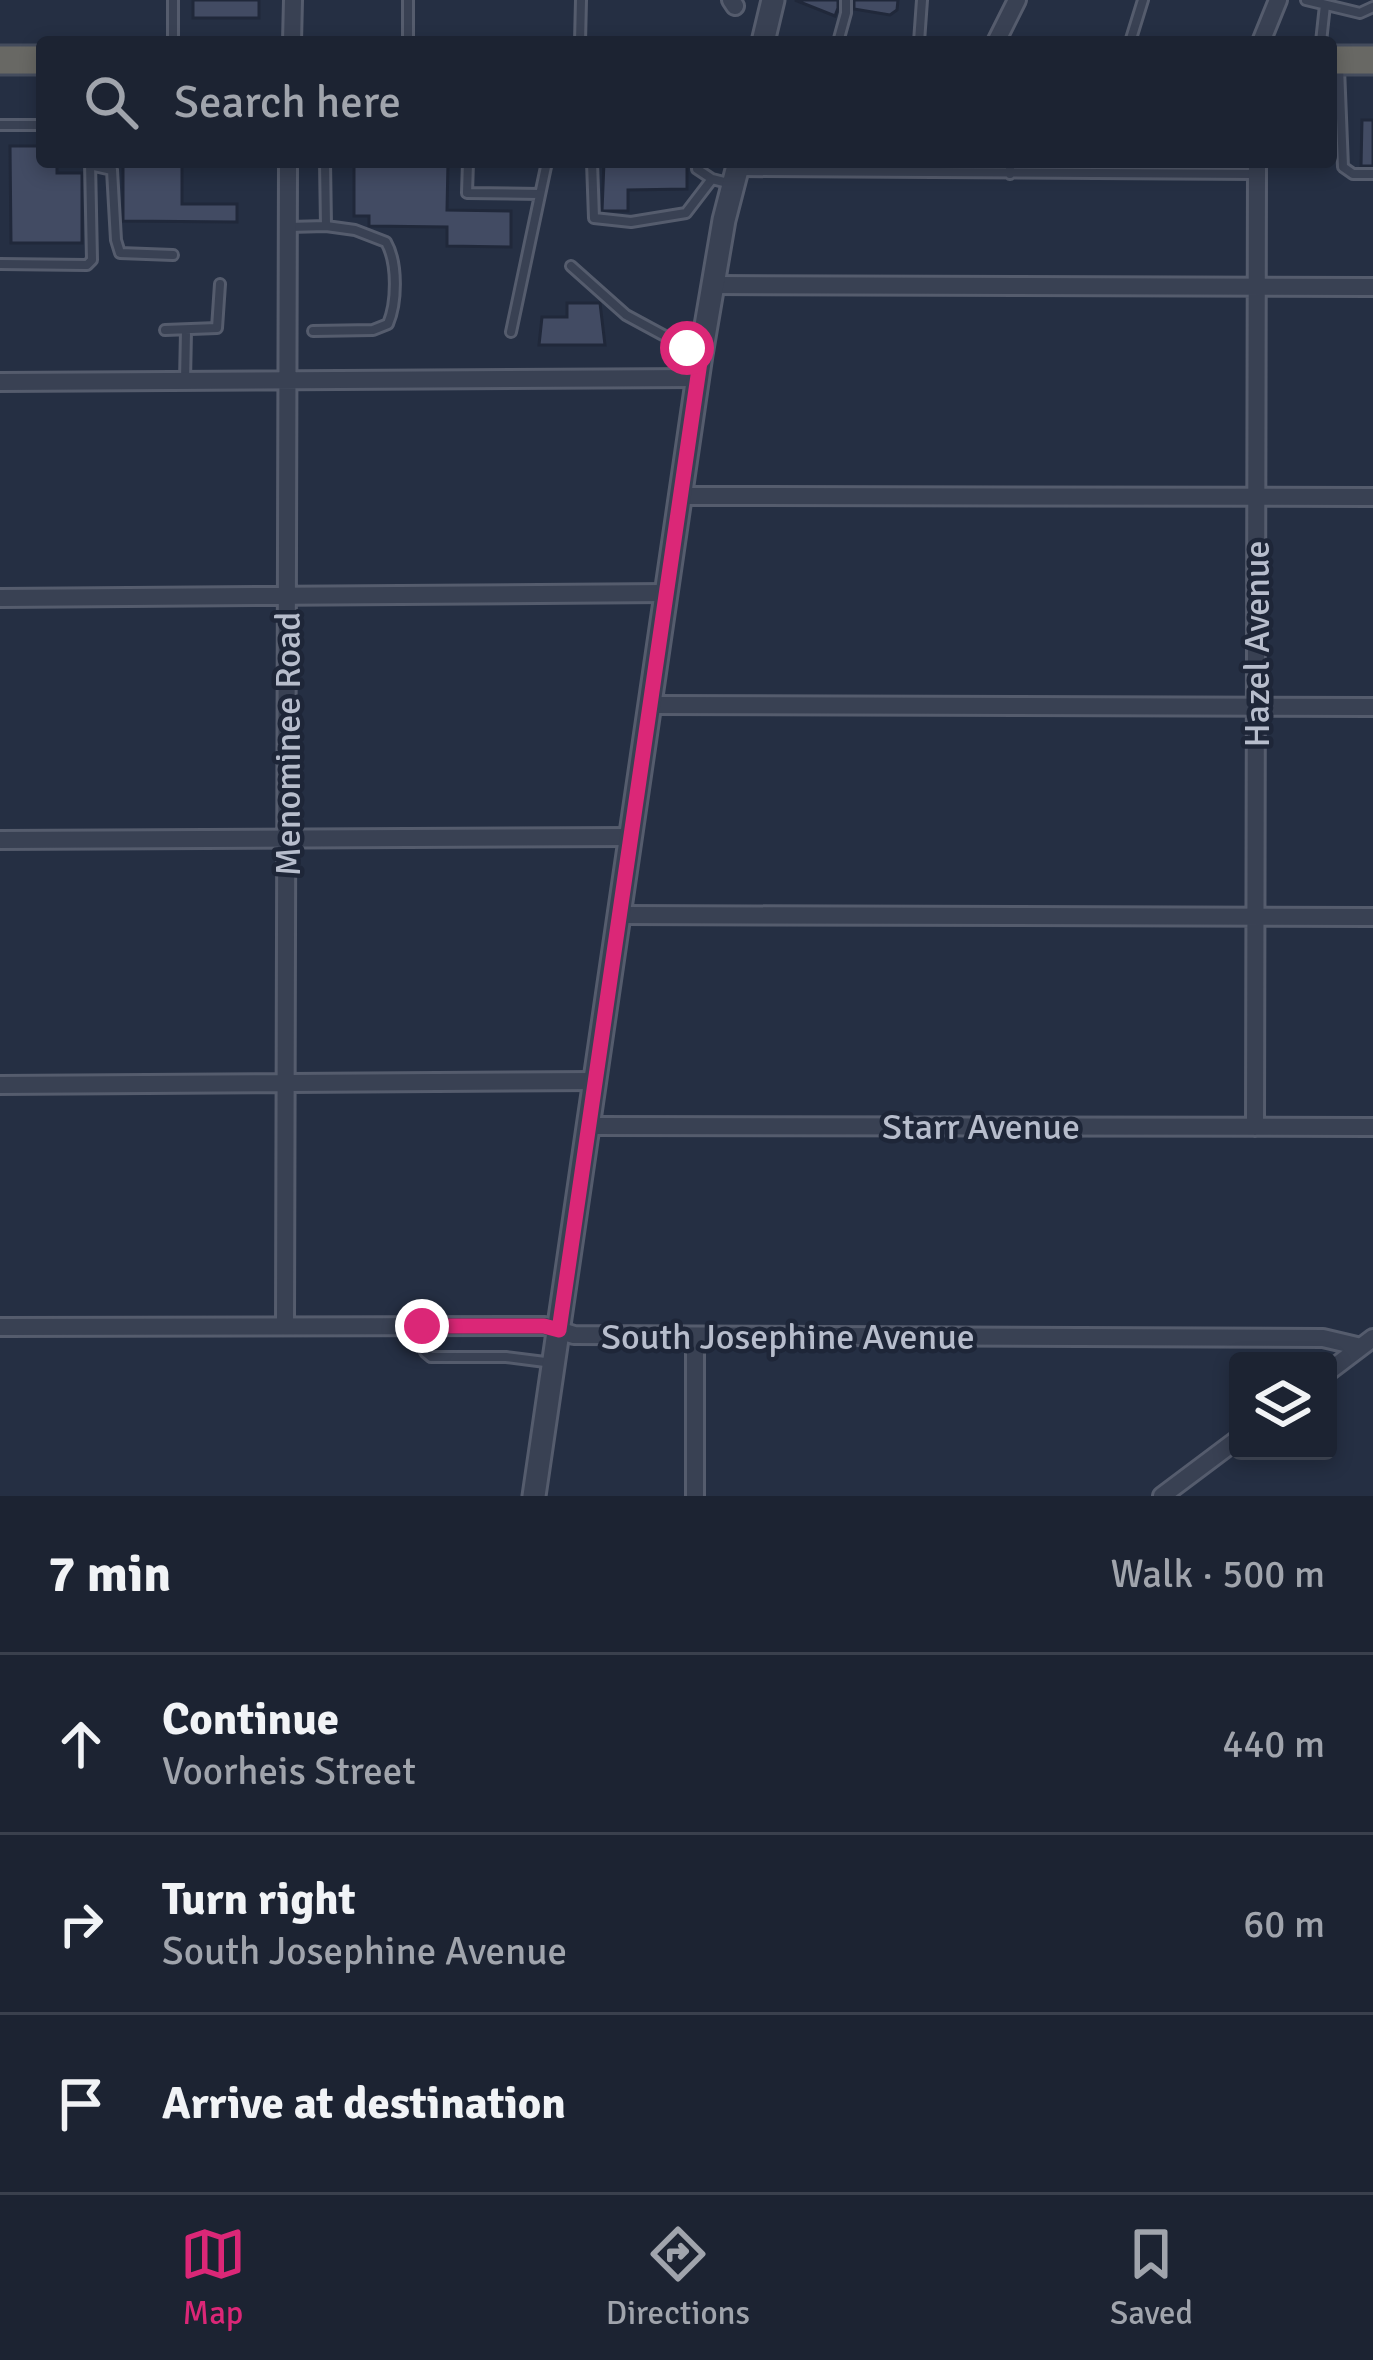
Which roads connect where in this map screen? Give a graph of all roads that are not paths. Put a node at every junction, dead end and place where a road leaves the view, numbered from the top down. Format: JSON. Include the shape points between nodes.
{"nodes":[{"id":1,"x":173,"y":0,"type":"edge"},
{"id":2,"x":293,"y":0,"type":"edge"},
{"id":3,"x":408,"y":0,"type":"edge"},
{"id":4,"x":581,"y":0,"type":"edge"},
{"id":5,"x":773,"y":0,"type":"edge"},
{"id":6,"x":846,"y":0,"type":"edge"},
{"id":7,"x":922,"y":0,"type":"edge"},
{"id":8,"x":1016,"y":0,"type":"edge"},
{"id":9,"x":1143,"y":0,"type":"edge"},
{"id":10,"x":1277,"y":0,"type":"edge"},
{"id":11,"x":1306,"y":0,"type":"edge"},
{"id":12,"x":1325,"y":5,"type":"junction"},
{"id":13,"x":1373,"y":7,"type":"edge"},
{"id":14,"x":173,"y":36,"type":"edge"},
{"id":15,"x":292,"y":36,"type":"edge"},
{"id":16,"x":408,"y":36,"type":"edge"},
{"id":17,"x":580,"y":36,"type":"edge"},
{"id":18,"x":764,"y":36,"type":"edge"},
{"id":19,"x":840,"y":36,"type":"edge"},
{"id":20,"x":919,"y":36,"type":"edge"},
{"id":21,"x":999,"y":36,"type":"edge"},
{"id":22,"x":1132,"y":36,"type":"edge"},
{"id":23,"x":1263,"y":36,"type":"edge"},
{"id":24,"x":1328,"y":36,"type":"edge"},
{"id":25,"x":1337,"y":55,"type":"edge"},
{"id":26,"x":0,"y":60,"type":"edge"},
{"id":27,"x":36,"y":60,"type":"edge"},
{"id":28,"x":1373,"y":61,"type":"edge"},
{"id":29,"x":1337,"y":120,"type":"edge"},
{"id":30,"x":0,"y":125,"type":"edge"},
{"id":31,"x":36,"y":125,"type":"edge"},
{"id":32,"x":90,"y":168,"type":"edge"},
{"id":33,"x":106,"y":168,"type":"edge"},
{"id":34,"x":288,"y":168,"type":"edge"},
{"id":35,"x":325,"y":168,"type":"edge"},
{"id":36,"x":468,"y":168,"type":"edge"},
{"id":37,"x":546,"y":168,"type":"edge"},
{"id":38,"x":592,"y":168,"type":"edge"},
{"id":39,"x":697,"y":168,"type":"edge"},
{"id":40,"x":1010,"y":168,"type":"edge"},
{"id":41,"x":1234,"y":168,"type":"edge"},
{"id":42,"x":1256,"y":168,"type":"edge"},
{"id":43,"x":731,"y":174,"type":"edge"},
{"id":44,"x":1010,"y":174,"type":"junction"},
{"id":45,"x":1234,"y":174,"type":"junction"},
{"id":46,"x":1373,"y":174,"type":"edge"},
{"id":47,"x":540,"y":194,"type":"junction"},
{"id":48,"x":326,"y":226,"type":"junction"},
{"id":49,"x":288,"y":227,"type":"junction"},
{"id":50,"x":173,"y":255,"type":"dead end"},
{"id":51,"x":0,"y":264,"type":"edge"},
{"id":52,"x":571,"y":266,"type":"dead end"},
{"id":53,"x":220,"y":284,"type":"dead end"},
{"id":54,"x":712,"y":285,"type":"junction"},
{"id":55,"x":1256,"y":286,"type":"junction"},
{"id":56,"x":1373,"y":287,"type":"edge"},
{"id":57,"x":165,"y":330,"type":"dead end"},
{"id":58,"x":186,"y":331,"type":"junction"},
{"id":59,"x":313,"y":331,"type":"dead end"},
{"id":60,"x":511,"y":332,"type":"dead end"},
{"id":61,"x":700,"y":367,"type":"junction"},
{"id":62,"x":0,"y":382,"type":"edge"},
{"id":63,"x":185,"y":382,"type":"junction"},
{"id":64,"x":289,"y":382,"type":"junction"},
{"id":65,"x":680,"y":496,"type":"junction"},
{"id":66,"x":1256,"y":497,"type":"junction"},
{"id":67,"x":1373,"y":497,"type":"edge"},
{"id":68,"x":666,"y":593,"type":"junction"},
{"id":69,"x":288,"y":596,"type":"junction"},
{"id":70,"x":0,"y":598,"type":"edge"},
{"id":71,"x":650,"y":705,"type":"junction"},
{"id":72,"x":1256,"y":707,"type":"junction"},
{"id":73,"x":1373,"y":707,"type":"edge"},
{"id":74,"x":632,"y":837,"type":"junction"},
{"id":75,"x":286,"y":838,"type":"junction"},
{"id":76,"x":0,"y":840,"type":"edge"},
{"id":77,"x":621,"y":915,"type":"junction"},
{"id":78,"x":1256,"y":917,"type":"junction"},
{"id":79,"x":1373,"y":917,"type":"edge"},
{"id":80,"x":596,"y":1081,"type":"junction"},
{"id":81,"x":286,"y":1084,"type":"junction"},
{"id":82,"x":0,"y":1085,"type":"edge"},
{"id":83,"x":590,"y":1126,"type":"junction"},
{"id":84,"x":1255,"y":1127,"type":"junction"},
{"id":85,"x":1373,"y":1127,"type":"edge"},
{"id":86,"x":285,"y":1326,"type":"junction"},
{"id":87,"x":422,"y":1326,"type":"junction"},
{"id":88,"x":0,"y":1327,"type":"edge"},
{"id":89,"x":559,"y":1330,"type":"junction"},
{"id":90,"x":695,"y":1336,"type":"junction"},
{"id":91,"x":1367,"y":1343,"type":"edge"},
{"id":92,"x":554,"y":1363,"type":"junction"},
{"id":93,"x":1337,"y":1365,"type":"edge"},
{"id":94,"x":1229,"y":1446,"type":"edge"},
{"id":95,"x":534,"y":1496,"type":"edge"},
{"id":96,"x":695,"y":1496,"type":"edge"},
{"id":97,"x":1162,"y":1496,"type":"edge"}],
"edges":[{"from":1,"to":14,"type":"lane"},
{"from":2,"to":15,"type":"street"},
{"from":3,"to":16,"type":"lane"},
{"from":4,"to":17,"type":"lane"},
{"from":5,"to":18,"type":"street"},
{"from":6,"to":19,"type":"lane"},
{"from":7,"to":20,"type":"lane"},
{"from":8,"to":21,"type":"street"},
{"from":9,"to":22,"type":"lane"},
{"from":10,"to":23,"type":"street"},
{"from":11,"to":12,"type":"lane"},
{"from":12,"to":13,"type":"lane","via":[[1360,13]]},
{"from":12,"to":24,"type":"lane"},
{"from":25,"to":28,"type":"highway"},
{"from":26,"to":27,"type":"highway"},
{"from":29,"to":46,"type":"lane","via":[[1342,167]]},
{"from":30,"to":31,"type":"lane"},
{"from":32,"to":51,"type":"lane","via":[[92,260]]},
{"from":33,"to":50,"type":"lane","via":[[121,253]]},
{"from":34,"to":49,"type":"street","name":"Menominee Road"},
{"from":35,"to":48,"type":"lane"},
{"from":36,"to":47,"type":"lane","via":[[467,193]]},
{"from":37,"to":47,"type":"lane"},
{"from":38,"to":43,"type":"lane","via":[[594,218],[631,221],[686,212]]},
{"from":39,"to":43,"type":"lane"},
{"from":40,"to":44,"type":"lane"},
{"from":41,"to":45,"type":"lane"},
{"from":42,"to":45,"type":"lane"},
{"from":42,"to":55,"type":"street","name":"Hazel Avenue"},
{"from":43,"to":44,"type":"lane"},
{"from":43,"to":54,"type":"street"},
{"from":44,"to":45,"type":"lane"},
{"from":47,"to":60,"type":"lane"},
{"from":48,"to":49,"type":"lane"},
{"from":48,"to":59,"type":"lane","via":[[386,242],[392,315],[373,330]]},
{"from":49,"to":64,"type":"street","name":"Menominee Road"},
{"from":52,"to":61,"type":"lane"},
{"from":53,"to":58,"type":"lane","via":[[217,328]]},
{"from":54,"to":55,"type":"street"},
{"from":54,"to":61,"type":"street"},
{"from":55,"to":56,"type":"street"},
{"from":55,"to":66,"type":"street","name":"Hazel Avenue"},
{"from":57,"to":58,"type":"lane"},
{"from":58,"to":63,"type":"lane"},
{"from":61,"to":64,"type":"street"},
{"from":61,"to":65,"type":"street"},
{"from":62,"to":63,"type":"street"},
{"from":63,"to":64,"type":"street"},
{"from":64,"to":69,"type":"street","name":"Menominee Road"},
{"from":65,"to":66,"type":"street"},
{"from":65,"to":68,"type":"street"},
{"from":66,"to":67,"type":"street"},
{"from":66,"to":72,"type":"street","name":"Hazel Avenue"},
{"from":68,"to":69,"type":"street"},
{"from":68,"to":71,"type":"street"},
{"from":69,"to":70,"type":"street"},
{"from":69,"to":75,"type":"street","name":"Menominee Road"},
{"from":71,"to":72,"type":"street"},
{"from":71,"to":74,"type":"street"},
{"from":72,"to":73,"type":"street"},
{"from":72,"to":78,"type":"street","name":"Hazel Avenue"},
{"from":74,"to":75,"type":"street"},
{"from":74,"to":77,"type":"street"},
{"from":75,"to":76,"type":"street"},
{"from":75,"to":81,"type":"street","name":"Menominee Road"},
{"from":77,"to":78,"type":"street"},
{"from":77,"to":80,"type":"street"},
{"from":78,"to":79,"type":"street"},
{"from":78,"to":84,"type":"street","name":"Hazel Avenue"},
{"from":80,"to":81,"type":"street"},
{"from":80,"to":83,"type":"street"},
{"from":81,"to":82,"type":"street"},
{"from":81,"to":86,"type":"street","name":"Menominee Road"},
{"from":83,"to":84,"type":"street","name":"Starr Avenue"},
{"from":83,"to":89,"type":"street"},
{"from":84,"to":85,"type":"street","name":"Starr Avenue"},
{"from":86,"to":87,"type":"street","name":"South Josephine Avenue"},
{"from":86,"to":88,"type":"street","name":"South Josephine Avenue"},
{"from":87,"to":89,"type":"street","name":"South Josephine Avenue"},
{"from":87,"to":92,"type":"lane","via":[[431,1357]]},
{"from":89,"to":90,"type":"street","name":"South Josephine Avenue"},
{"from":89,"to":92,"type":"street"},
{"from":90,"to":91,"type":"street","name":"South Josephine Avenue"},
{"from":90,"to":96,"type":"street"},
{"from":91,"to":93,"type":"street"},
{"from":92,"to":95,"type":"street"},
{"from":94,"to":97,"type":"street"}]}
